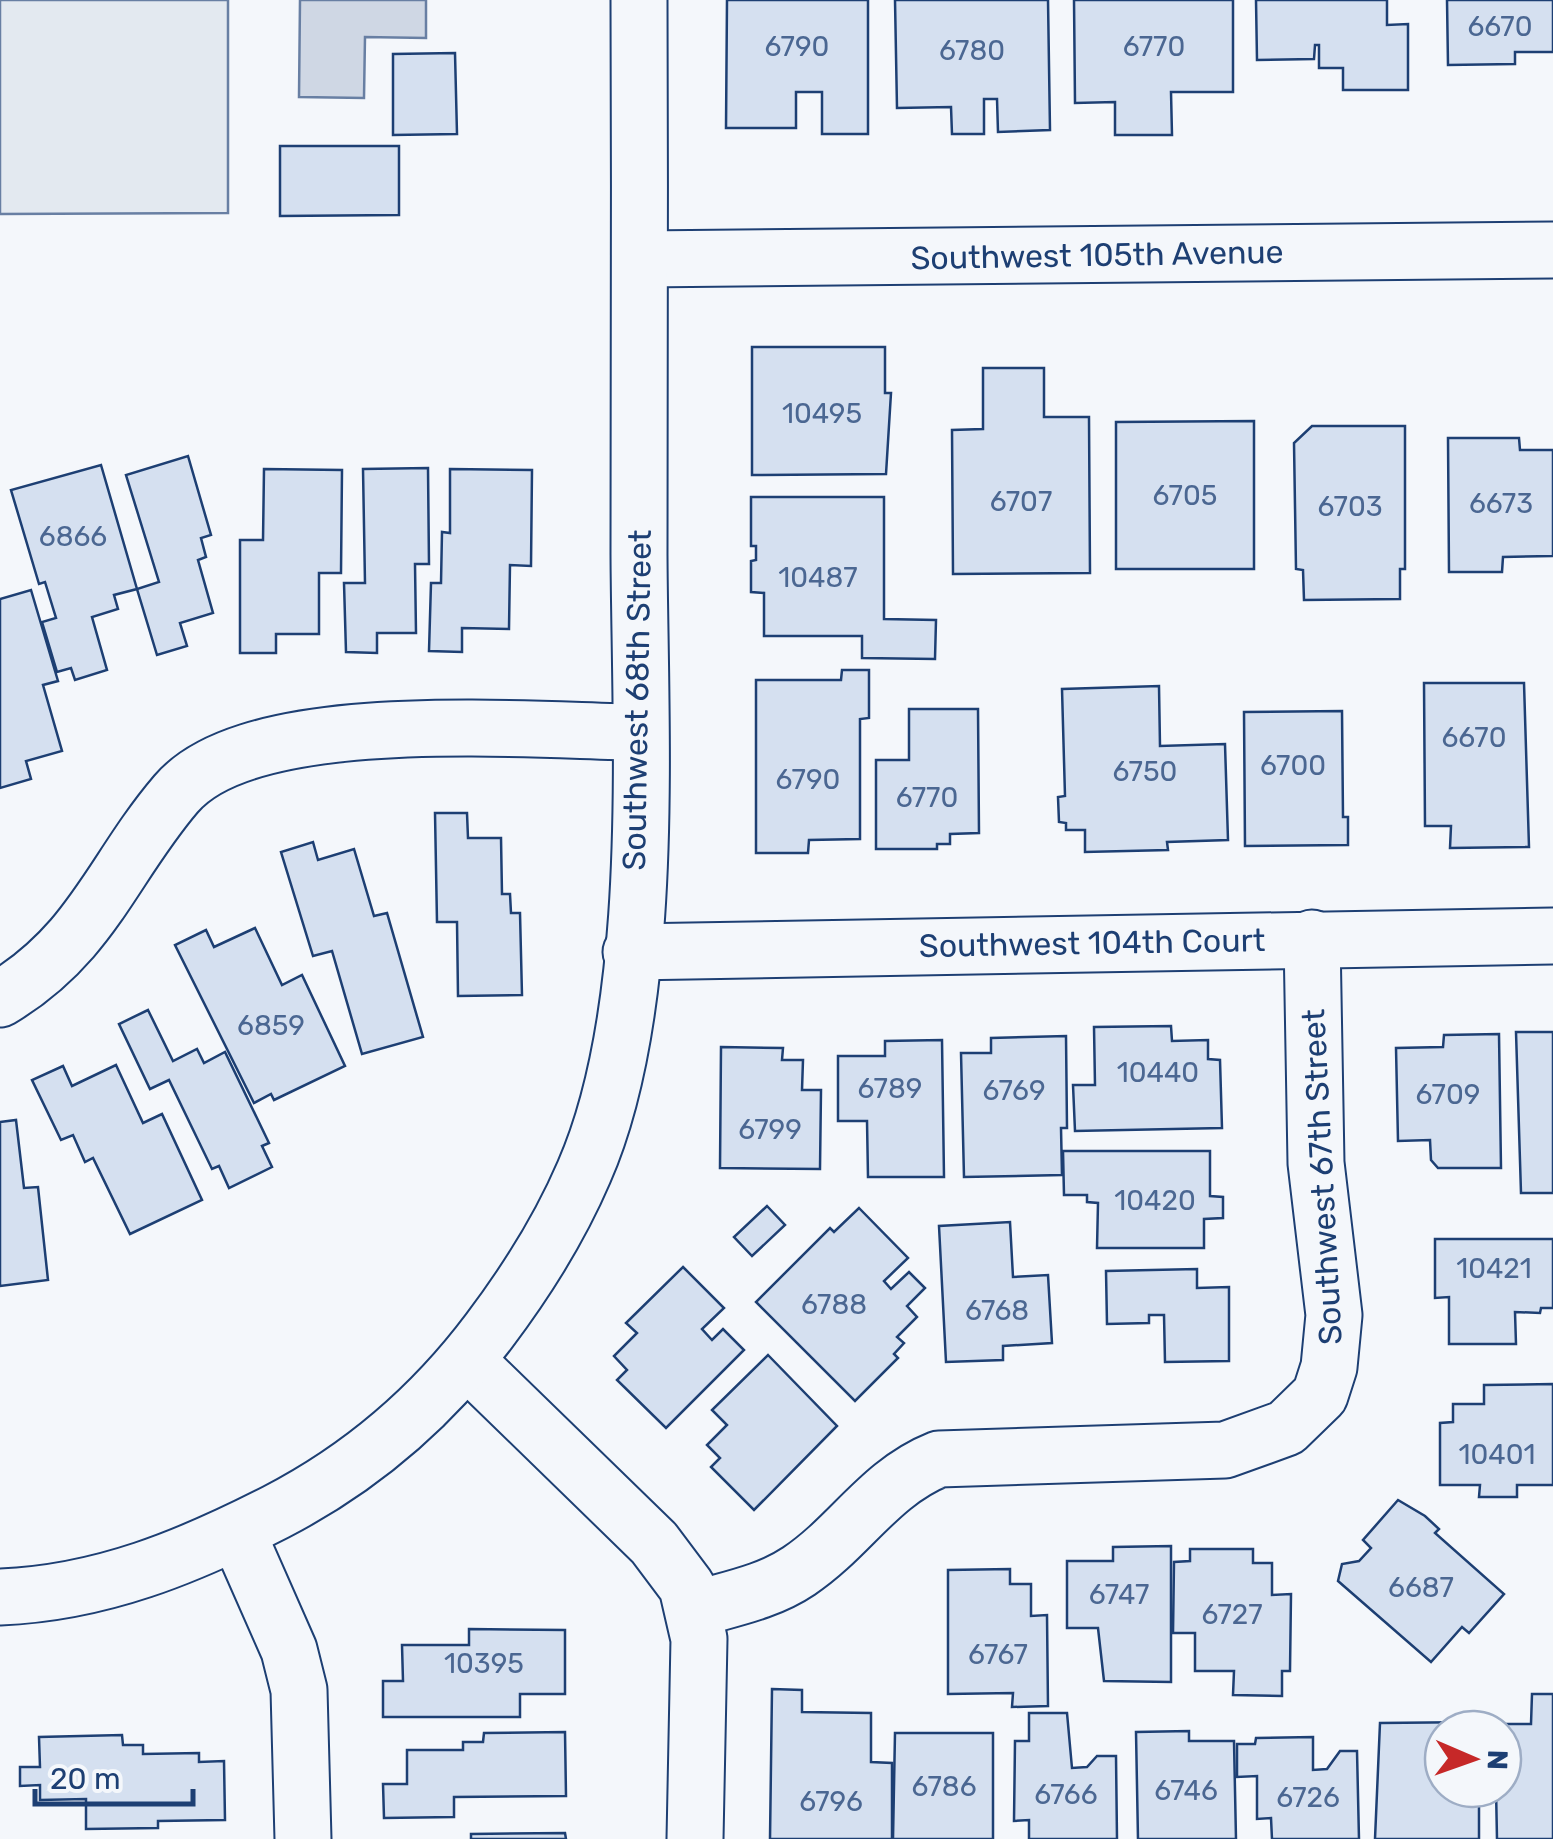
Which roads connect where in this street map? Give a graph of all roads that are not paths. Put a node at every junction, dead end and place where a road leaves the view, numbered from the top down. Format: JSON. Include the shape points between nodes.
{"nodes":[{"id":1,"x":640,"y":0,"type":"edge"},
{"id":2,"x":1553,"y":250,"type":"edge"},
{"id":3,"x":641,"y":259,"type":"junction"},
{"id":4,"x":640,"y":732,"type":"junction"},
{"id":5,"x":1553,"y":936,"type":"edge"},
{"id":6,"x":1312,"y":938,"type":"junction"},
{"id":7,"x":632,"y":952,"type":"junction"},
{"id":8,"x":0,"y":999,"type":"edge"},
{"id":9,"x":467,"y":1361,"type":"junction"},
{"id":10,"x":236,"y":1532,"type":"junction"},
{"id":11,"x":0,"y":1597,"type":"edge"},
{"id":12,"x":696,"y":1610,"type":"junction"},
{"id":13,"x":303,"y":1839,"type":"edge"},
{"id":14,"x":695,"y":1839,"type":"edge"}],
"edges":[{"from":1,"to":3,"type":"street","name":"Southwest 68th Street"},
{"from":2,"to":3,"type":"street","name":"Southwest 105th Avenue"},
{"from":3,"to":4,"type":"street","name":"Southwest 68th Street"},
{"from":4,"to":7,"type":"street","name":"Southwest 68th Street"},
{"from":4,"to":8,"type":"street","via":[[355,734],[278,742],[220,760],[175,794],[116,884],[49,966]]},
{"from":5,"to":6,"type":"street","name":"Southwest 104th Court"},
{"from":6,"to":7,"type":"street","name":"Southwest 104th Court"},
{"from":6,"to":12,"type":"street","name":"Southwest 67th Street","via":[[1316,1164],[1334,1340],[1320,1395],[1308,1411],[1286,1428],[1225,1450],[939,1460],[881,1492],[836,1542],[797,1572]]},
{"from":7,"to":9,"type":"street","name":"Southwest 68th Street","via":[[612,1084],[585,1171],[532,1269]]},
{"from":9,"to":10,"type":"street","name":"Southwest 68th Street","via":[[351,1468]]},
{"from":9,"to":12,"type":"street","via":[[654,1544]]},
{"from":10,"to":11,"type":"street","name":"Southwest 68th Street","via":[[131,1576],[82,1589]]},
{"from":10,"to":13,"type":"street","via":[[289,1650],[299,1690]]},
{"from":12,"to":14,"type":"street"}]}
